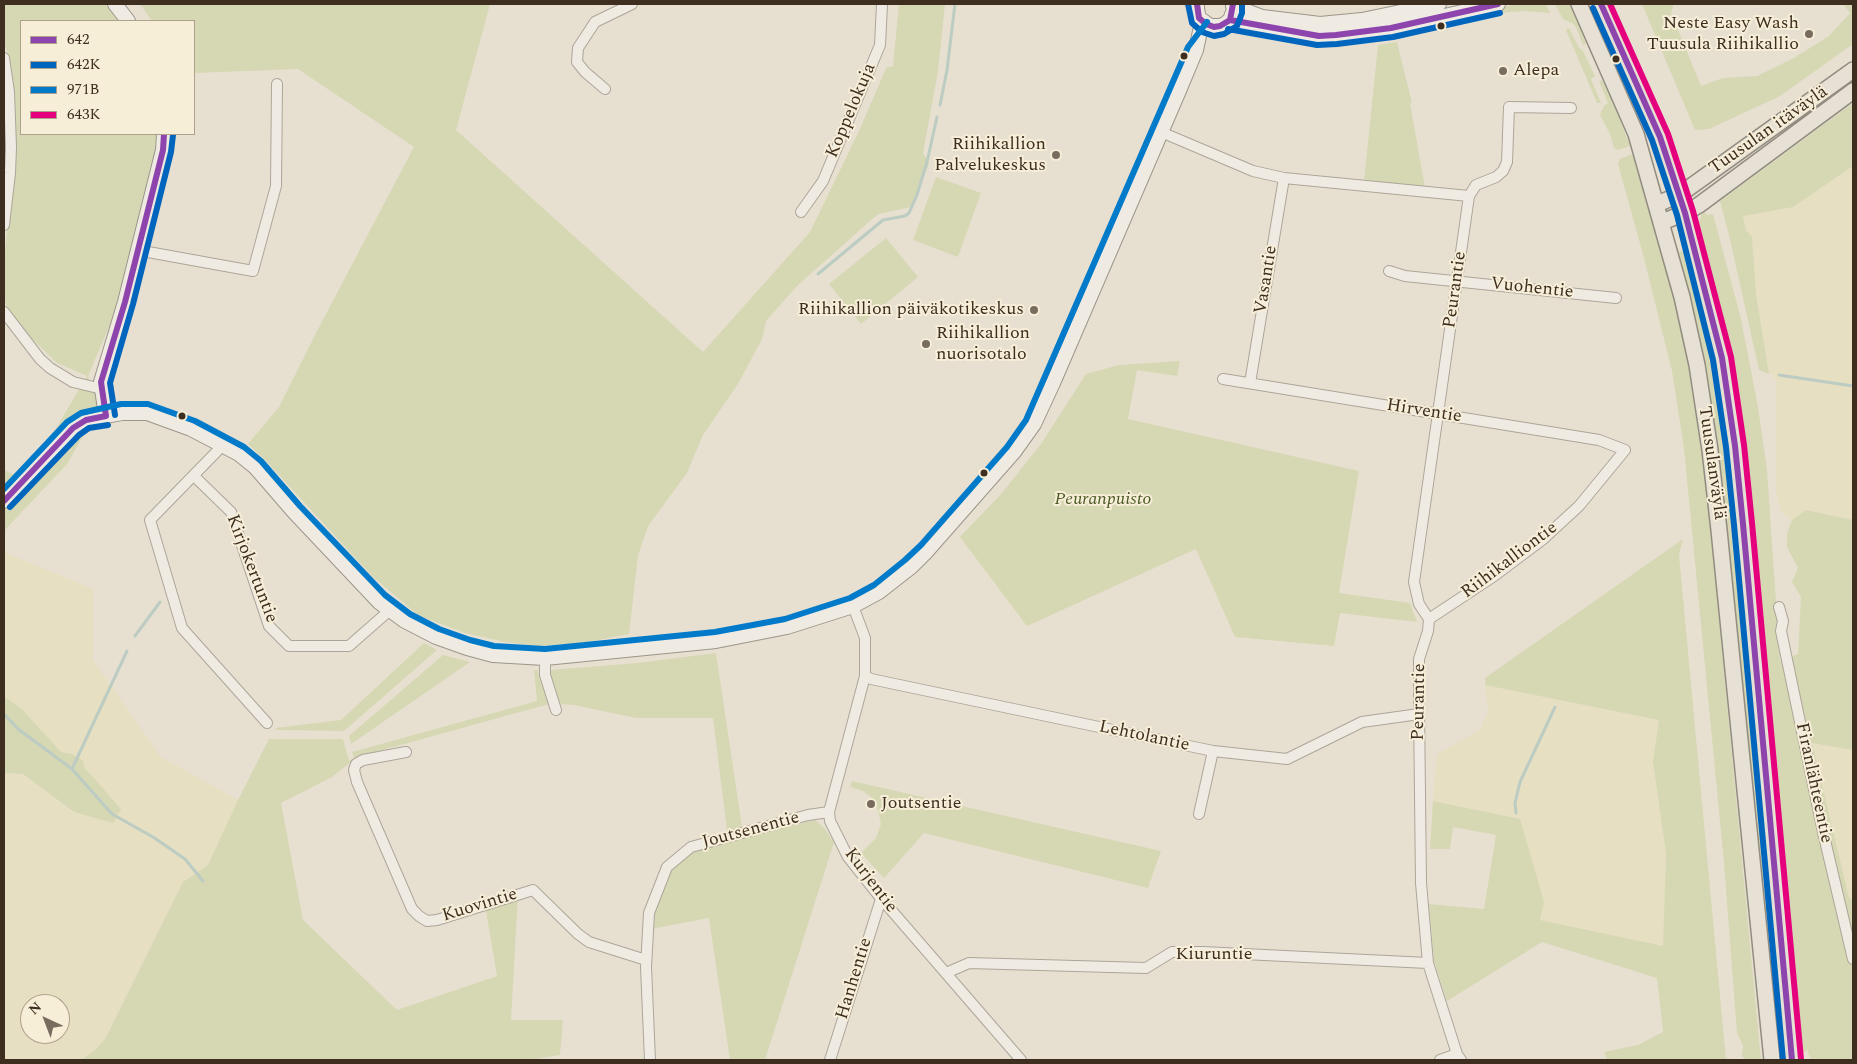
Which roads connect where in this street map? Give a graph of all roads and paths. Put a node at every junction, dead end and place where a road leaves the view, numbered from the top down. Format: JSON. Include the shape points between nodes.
{"nodes":[{"id":1,"x":115,"y":4,"type":"edge"},
{"id":2,"x":632,"y":4,"type":"edge"},
{"id":3,"x":882,"y":4,"type":"edge"},
{"id":4,"x":1440,"y":4,"type":"edge"},
{"id":5,"x":1498,"y":4,"type":"edge"},
{"id":6,"x":1579,"y":4,"type":"edge"},
{"id":7,"x":1601,"y":4,"type":"edge"},
{"id":8,"x":1232,"y":10,"type":"edge"},
{"id":9,"x":1200,"y":13,"type":"edge"},
{"id":10,"x":127,"y":20,"type":"edge"},
{"id":11,"x":4,"y":58,"type":"edge"},
{"id":12,"x":1853,"y":70,"type":"edge"},
{"id":13,"x":277,"y":84,"type":"dead end"},
{"id":14,"x":605,"y":89,"type":"dead end"},
{"id":15,"x":1853,"y":90,"type":"edge"},
{"id":16,"x":1570,"y":108,"type":"dead end"},
{"id":17,"x":1161,"y":132,"type":"junction"},
{"id":18,"x":164,"y":135,"type":"edge"},
{"id":19,"x":1284,"y":178,"type":"junction"},
{"id":20,"x":1679,"y":194,"type":"junction"},
{"id":21,"x":1469,"y":196,"type":"junction"},
{"id":22,"x":1657,"y":204,"type":"junction"},
{"id":23,"x":801,"y":212,"type":"dead end"},
{"id":24,"x":1685,"y":213,"type":"junction"},
{"id":25,"x":1662,"y":222,"type":"junction"},
{"id":26,"x":4,"y":225,"type":"edge"},
{"id":27,"x":137,"y":250,"type":"junction"},
{"id":28,"x":1389,"y":271,"type":"dead end"},
{"id":29,"x":1458,"y":282,"type":"junction"},
{"id":30,"x":1616,"y":298,"type":"dead end"},
{"id":31,"x":4,"y":312,"type":"edge"},
{"id":32,"x":1222,"y":379,"type":"dead end"},
{"id":33,"x":1250,"y":382,"type":"junction"},
{"id":34,"x":102,"y":389,"type":"junction"},
{"id":35,"x":1439,"y":414,"type":"junction"},
{"id":36,"x":106,"y":416,"type":"junction"},
{"id":37,"x":224,"y":444,"type":"junction"},
{"id":38,"x":1625,"y":450,"type":"joint"},
{"id":39,"x":194,"y":476,"type":"junction"},
{"id":40,"x":4,"y":501,"type":"edge"},
{"id":41,"x":853,"y":606,"type":"junction"},
{"id":42,"x":1779,"y":606,"type":"dead end"},
{"id":43,"x":390,"y":610,"type":"junction"},
{"id":44,"x":1429,"y":619,"type":"junction"},
{"id":45,"x":545,"y":658,"type":"junction"},
{"id":46,"x":865,"y":676,"type":"junction"},
{"id":47,"x":556,"y":710,"type":"dead end"},
{"id":48,"x":1419,"y":714,"type":"junction"},
{"id":49,"x":267,"y":723,"type":"dead end"},
{"id":50,"x":1213,"y":751,"type":"junction"},
{"id":51,"x":406,"y":752,"type":"dead end"},
{"id":52,"x":829,"y":812,"type":"junction"},
{"id":53,"x":1199,"y":814,"type":"dead end"},
{"id":54,"x":881,"y":899,"type":"junction"},
{"id":55,"x":1853,"y":959,"type":"edge"},
{"id":56,"x":646,"y":960,"type":"junction"},
{"id":57,"x":1428,"y":962,"type":"junction"},
{"id":58,"x":946,"y":973,"type":"junction"},
{"id":59,"x":1459,"y":1057,"type":"edge"},
{"id":60,"x":650,"y":1060,"type":"edge"},
{"id":61,"x":830,"y":1060,"type":"edge"},
{"id":62,"x":1021,"y":1060,"type":"edge"},
{"id":63,"x":1440,"y":1060,"type":"edge"},
{"id":64,"x":1772,"y":1060,"type":"edge"},
{"id":65,"x":1792,"y":1060,"type":"edge"}],
"edges":[{"from":1,"to":10,"type":"street"},
{"from":2,"to":14,"type":"street","via":[[595,22],[578,48],[577,62]]},
{"from":3,"to":23,"type":"street","name":"Koppelokuja","via":[[880,45],[823,181]]},
{"from":4,"to":8,"type":"street","via":[[1362,20],[1320,24]]},
{"from":5,"to":8,"type":"street","via":[[1384,29],[1319,36]]},
{"from":6,"to":22,"type":"main road","name":"Tuusulanväylä","via":[[1636,134]]},
{"from":7,"to":20,"type":"main road","name":"Tuusulanväylä","via":[[1660,138]]},
{"from":8,"to":9,"type":"street","via":[[1220,26]]},
{"from":9,"to":17,"type":"street","via":[[1196,50]]},
{"from":11,"to":26,"type":"street","via":[[11,147]]},
{"from":12,"to":20,"type":"main road","name":"Tuusulan itäväylä"},
{"from":13,"to":27,"type":"street","via":[[276,186],[253,271]]},
{"from":15,"to":24,"type":"main road","name":"Tuusulan itäväylä"},
{"from":16,"to":21,"type":"street","via":[[1509,107],[1507,162],[1503,171],[1476,185]]},
{"from":17,"to":19,"type":"street","via":[[1253,171]]},
{"from":17,"to":41,"type":"street","via":[[1053,383],[1025,438],[927,551],[879,592]]},
{"from":18,"to":27,"type":"street","via":[[163,150]]},
{"from":19,"to":21,"type":"street"},
{"from":19,"to":33,"type":"street","name":"Vasantie"},
{"from":20,"to":22,"type":"main road","name":"Tuusulan itäväylä"},
{"from":20,"to":24,"type":"main road","name":"Tuusulanväylä"},
{"from":21,"to":29,"type":"street","name":"Peurantie"},
{"from":22,"to":25,"type":"main road","name":"Tuusulanväylä"},
{"from":24,"to":25,"type":"main road","name":"Tuusulan itäväylä"},
{"from":24,"to":65,"type":"main road","name":"Tuusulanväylä","via":[[1722,358],[1735,446]]},
{"from":25,"to":64,"type":"main road","name":"Tuusulanväylä","via":[[1697,365],[1710,450]]},
{"from":27,"to":34,"type":"street","via":[[101,382]]},
{"from":28,"to":29,"type":"street","name":"Vuohentie"},
{"from":29,"to":30,"type":"street","name":"Vuohentie"},
{"from":29,"to":35,"type":"street","name":"Peurantie"},
{"from":31,"to":34,"type":"street","via":[[50,368],[73,382]]},
{"from":32,"to":33,"type":"street","name":"Hirventie"},
{"from":33,"to":35,"type":"street","name":"Hirventie"},
{"from":34,"to":36,"type":"street"},
{"from":35,"to":38,"type":"street","name":"Hirventie","via":[[1599,440]]},
{"from":35,"to":44,"type":"street","name":"Peurantie","via":[[1414,582],[1419,604]]},
{"from":36,"to":37,"type":"street","via":[[147,412]]},
{"from":36,"to":40,"type":"street","via":[[86,420],[73,428]]},
{"from":37,"to":39,"type":"street"},
{"from":37,"to":43,"type":"street","via":[[255,467],[350,572]]},
{"from":38,"to":44,"type":"street","name":"Riihikalliontie","via":[[1578,506],[1542,540]]},
{"from":39,"to":43,"type":"street","name":"Kirjokertuntie","via":[[231,512],[269,626],[289,646],[350,646]]},
{"from":39,"to":49,"type":"street","via":[[150,520],[182,628]]},
{"from":41,"to":45,"type":"street","via":[[787,627],[731,638]]},
{"from":41,"to":46,"type":"street","via":[[866,638]]},
{"from":42,"to":55,"type":"street","name":"Firanlähteentie","via":[[1783,621],[1781,631],[1819,813]]},
{"from":43,"to":45,"type":"street","via":[[436,637],[467,648],[493,655]]},
{"from":44,"to":48,"type":"street","name":"Peurantie","via":[[1419,660]]},
{"from":45,"to":47,"type":"street","via":[[545,675]]},
{"from":46,"to":50,"type":"street","name":"Lehtolantie"},
{"from":46,"to":52,"type":"street"},
{"from":48,"to":50,"type":"street","name":"Lehtolantie","via":[[1362,722],[1287,760]]},
{"from":48,"to":57,"type":"street","name":"Peurantie","via":[[1421,883]]},
{"from":50,"to":53,"type":"street"},
{"from":51,"to":56,"type":"street","name":"Kuovintie","via":[[363,760],[356,764],[354,770],[408,902],[418,916],[437,920],[533,890],[588,942]]},
{"from":52,"to":54,"type":"street","name":"Kurjentie","via":[[830,821],[848,857]]},
{"from":52,"to":56,"type":"street","name":"Joutsenentie","via":[[691,847],[667,867],[656,894],[649,913]]},
{"from":54,"to":58,"type":"street","name":"Kurjentie"},
{"from":54,"to":61,"type":"street","name":"Hanhentie"},
{"from":56,"to":60,"type":"street","name":"Joutsenentie"},
{"from":57,"to":58,"type":"street","name":"Kiuruntie","via":[[1172,952],[1146,968],[969,963]]},
{"from":57,"to":59,"type":"street","name":"Peurantie"},
{"from":58,"to":62,"type":"street","name":"Kurjentie"},
{"from":59,"to":63,"type":"street"}]}
